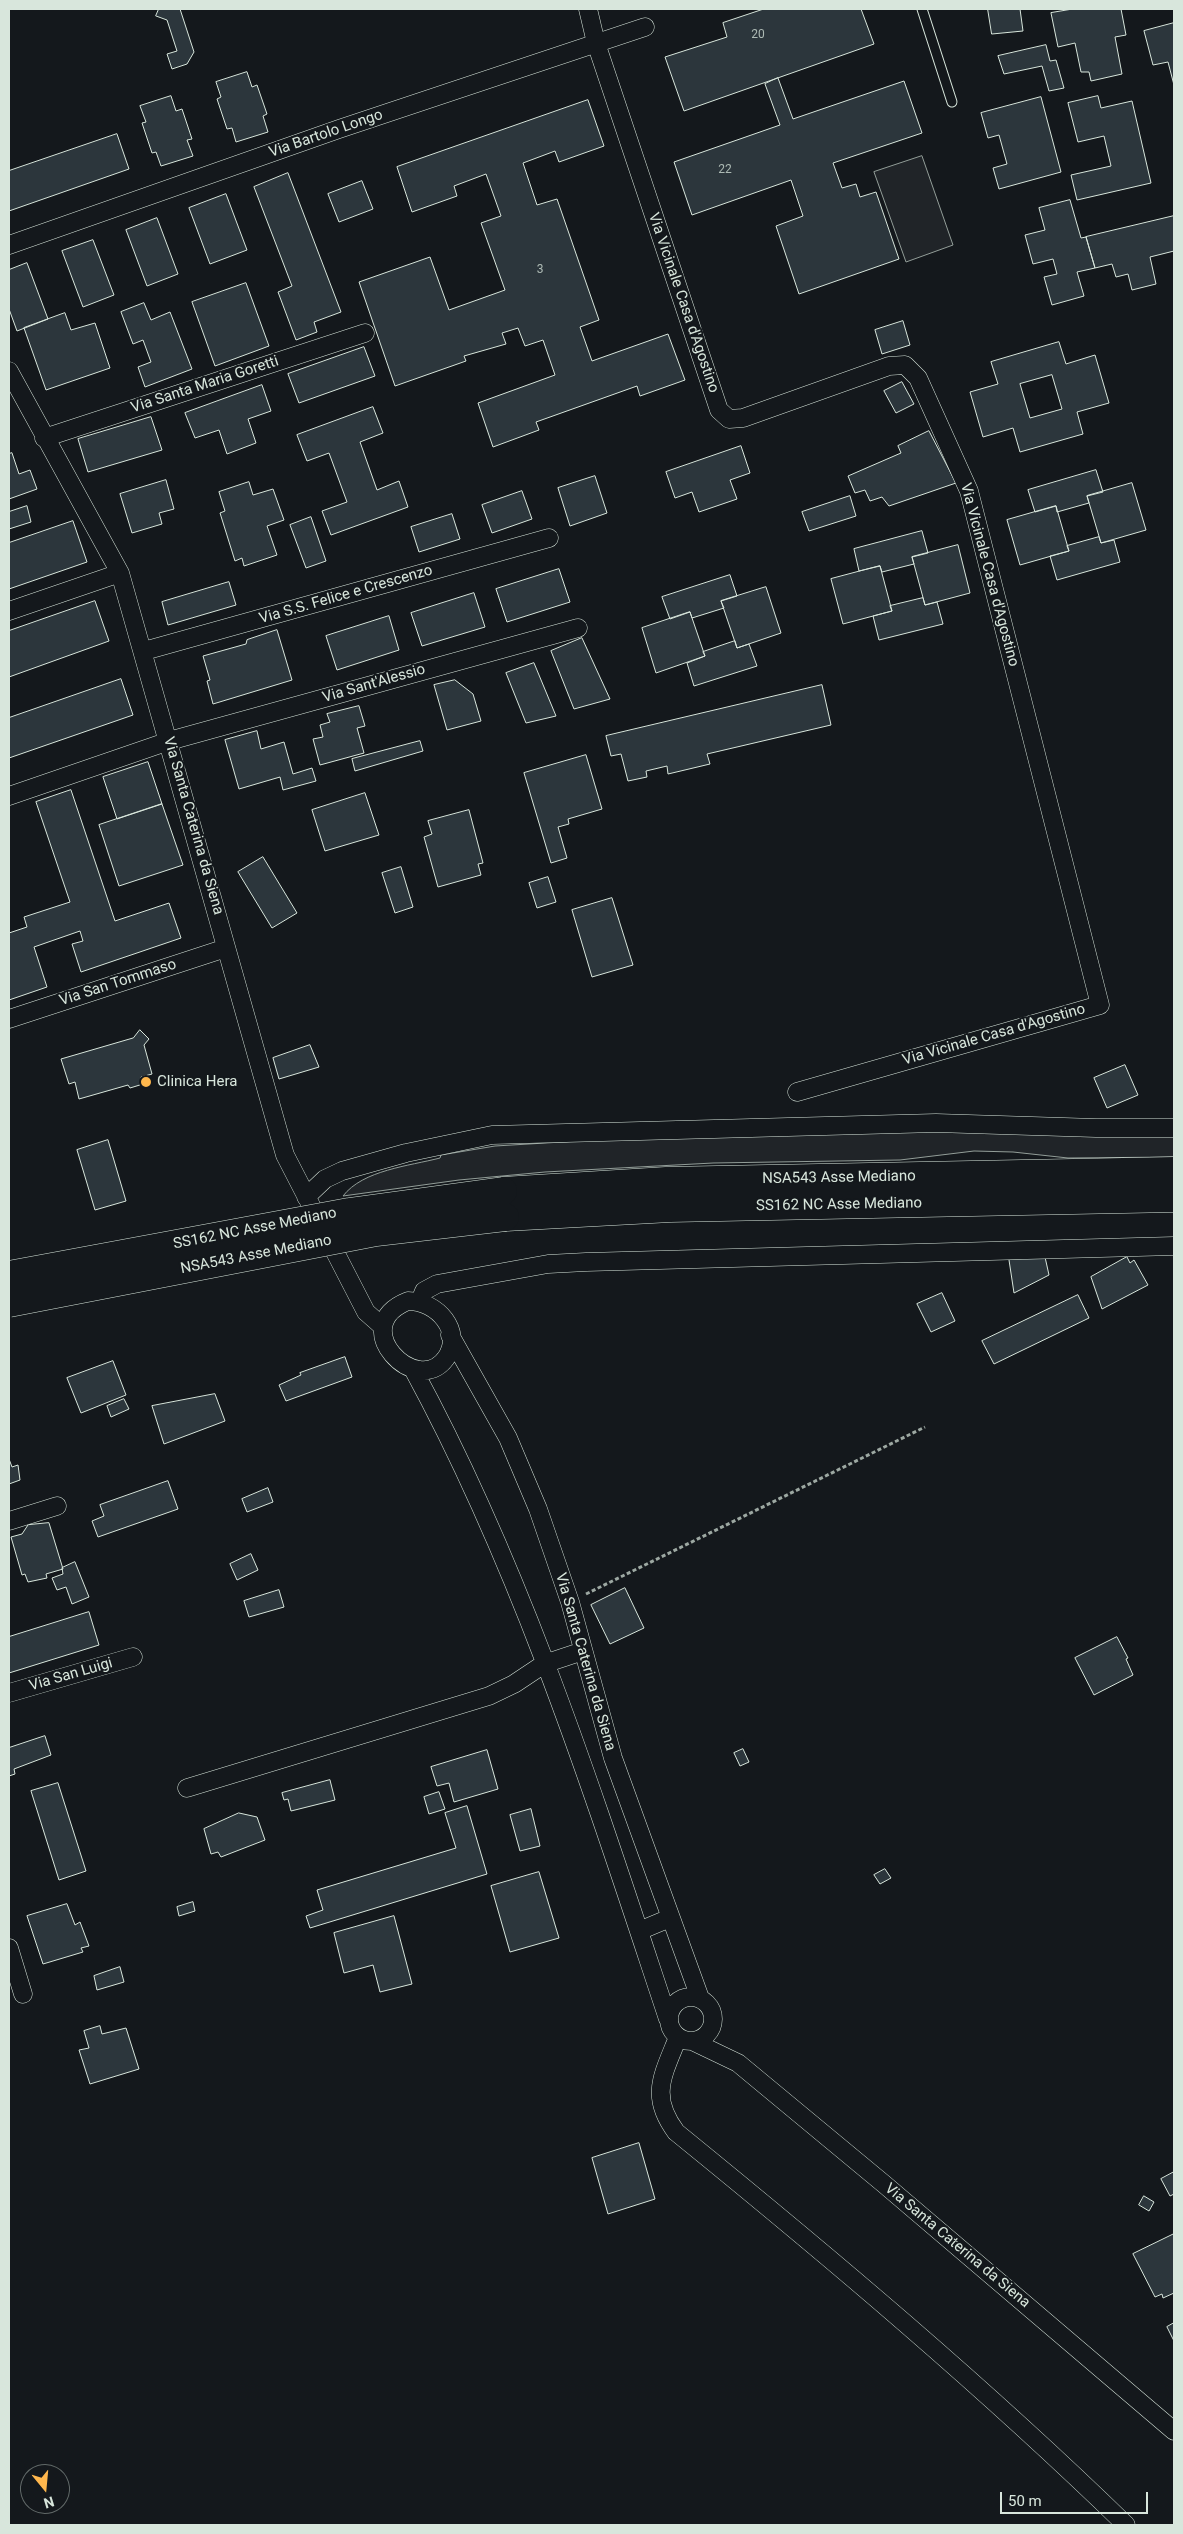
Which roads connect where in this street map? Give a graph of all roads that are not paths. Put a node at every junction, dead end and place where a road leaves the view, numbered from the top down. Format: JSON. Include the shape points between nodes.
{"nodes":[{"id":1,"x":588,"y":9,"type":"edge"},
{"id":2,"x":922,"y":9,"type":"edge"},
{"id":3,"x":645,"y":27,"type":"dead end"},
{"id":4,"x":596,"y":43,"type":"junction"},
{"id":5,"x":952,"y":102,"type":"dead end"},
{"id":6,"x":9,"y":245,"type":"edge"},
{"id":7,"x":365,"y":333,"type":"dead end"},
{"id":8,"x":9,"y":371,"type":"edge"},
{"id":9,"x":44,"y":438,"type":"junction"},
{"id":10,"x":549,"y":538,"type":"dead end"},
{"id":11,"x":120,"y":573,"type":"junction"},
{"id":12,"x":9,"y":611,"type":"edge"},
{"id":13,"x":578,"y":628,"type":"dead end"},
{"id":14,"x":144,"y":651,"type":"junction"},
{"id":15,"x":169,"y":741,"type":"junction"},
{"id":16,"x":9,"y":796,"type":"edge"},
{"id":17,"x":226,"y":948,"type":"junction"},
{"id":18,"x":9,"y":1019,"type":"edge"},
{"id":19,"x":797,"y":1092,"type":"dead end"},
{"id":20,"x":1174,"y":1128,"type":"edge"},
{"id":21,"x":1174,"y":1170,"type":"edge"},
{"id":22,"x":306,"y":1197,"type":"junction"},
{"id":23,"x":1174,"y":1198,"type":"edge"},
{"id":24,"x":504,"y":1204,"type":"junction"},
{"id":25,"x":1174,"y":1246,"type":"edge"},
{"id":26,"x":9,"y":1275,"type":"edge"},
{"id":27,"x":356,"y":1290,"type":"junction"},
{"id":28,"x":420,"y":1301,"type":"junction"},
{"id":29,"x":9,"y":1303,"type":"edge"},
{"id":30,"x":396,"y":1306,"type":"junction"},
{"id":31,"x":383,"y":1327,"type":"junction"},
{"id":32,"x":450,"y":1334,"type":"junction"},
{"id":33,"x":413,"y":1369,"type":"junction"},
{"id":34,"x":57,"y":1506,"type":"dead end"},
{"id":35,"x":9,"y":1521,"type":"edge"},
{"id":36,"x":583,"y":1651,"type":"junction"},
{"id":37,"x":133,"y":1657,"type":"dead end"},
{"id":38,"x":544,"y":1664,"type":"junction"},
{"id":39,"x":9,"y":1693,"type":"edge"},
{"id":40,"x":187,"y":1788,"type":"dead end"},
{"id":41,"x":670,"y":1918,"type":"junction"},
{"id":42,"x":639,"y":1930,"type":"junction"},
{"id":43,"x":9,"y":1948,"type":"edge"},
{"id":44,"x":23,"y":1994,"type":"dead end"},
{"id":45,"x":700,"y":1998,"type":"junction"},
{"id":46,"x":668,"y":2019,"type":"junction"},
{"id":47,"x":712,"y":2023,"type":"junction"},
{"id":48,"x":685,"y":2039,"type":"junction"},
{"id":49,"x":738,"y":2063,"type":"junction"},
{"id":50,"x":1170,"y":2422,"type":"edge"},
{"id":51,"x":1126,"y":2525,"type":"edge"}],
"edges":[{"from":1,"to":4,"type":"street","name":"Via Vicinale Casa d'Agostino"},
{"from":2,"to":5,"type":"lane"},
{"from":3,"to":4,"type":"street","name":"Via Bartolo Longo"},
{"from":4,"to":6,"type":"street","name":"Via Bartolo Longo"},
{"from":4,"to":19,"type":"street","name":"Via Vicinale Casa d'Agostino","via":[[719,410],[729,420],[743,418],[889,366],[905,365],[918,378],[969,491],[1100,1005]]},
{"from":7,"to":9,"type":"street","name":"Via Santa Maria Goretti"},
{"from":8,"to":9,"type":"street","name":"Via Santa Caterina da Siena"},
{"from":9,"to":11,"type":"street","name":"Via Santa Caterina da Siena"},
{"from":10,"to":14,"type":"street","name":"Via S.S. Felice e Crescenzo"},
{"from":11,"to":12,"type":"street"},
{"from":11,"to":14,"type":"street","name":"Via Santa Caterina da Siena"},
{"from":13,"to":15,"type":"street","name":"Via Sant'Alessio"},
{"from":14,"to":15,"type":"street","name":"Via Santa Caterina da Siena"},
{"from":15,"to":16,"type":"street","name":"Via Sant'Alessio"},
{"from":15,"to":17,"type":"street","name":"Via Santa Caterina da Siena"},
{"from":17,"to":18,"type":"street","name":"Via San Tommaso"},
{"from":17,"to":22,"type":"street","name":"Via Santa Caterina da Siena","via":[[284,1155]]},
{"from":20,"to":22,"type":"street","via":[[936,1122],[492,1135],[406,1153],[342,1171],[324,1179]]},
{"from":21,"to":24,"type":"highway","name":"NSA543 Asse Mediano","via":[[666,1181]]},
{"from":22,"to":27,"type":"street","name":"Via Santa Caterina da Siena"},
{"from":23,"to":24,"type":"highway","name":"SS162 NC Asse Mediano","via":[[670,1208]]},
{"from":24,"to":26,"type":"highway","name":"SS162 NC Asse Mediano","bridge":true,"via":[[349,1212]]},
{"from":24,"to":29,"type":"highway","name":"NSA543 Asse Mediano","bridge":true},
{"from":25,"to":28,"type":"street","via":[[548,1264],[437,1284],[424,1291]]},
{"from":27,"to":30,"type":"street","via":[[367,1299]]},
{"from":27,"to":31,"type":"street","name":"Via Santa Caterina da Siena","via":[[366,1312]]},
{"from":28,"to":30,"type":"street"},
{"from":28,"to":32,"type":"street","via":[[431,1305],[440,1314]]},
{"from":30,"to":31,"type":"street","via":[[386,1315]]},
{"from":31,"to":33,"type":"street","via":[[385,1343],[392,1356],[401,1365]]},
{"from":32,"to":33,"type":"street","via":[[449,1351],[439,1365]]},
{"from":32,"to":36,"type":"street","name":"Via Santa Caterina da Siena","via":[[508,1438],[538,1509]]},
{"from":33,"to":38,"type":"street","name":"Via Santa Caterina da Siena","via":[[491,1531]]},
{"from":34,"to":35,"type":"street"},
{"from":36,"to":38,"type":"street"},
{"from":36,"to":41,"type":"street","name":"Via Santa Caterina da Siena","via":[[613,1758]]},
{"from":37,"to":39,"type":"street","name":"Via San Luigi"},
{"from":38,"to":40,"type":"street","via":[[489,1696]]},
{"from":38,"to":42,"type":"street","name":"Via Santa Caterina da Siena","via":[[582,1762]]},
{"from":41,"to":42,"type":"street"},
{"from":41,"to":45,"type":"street","name":"Via Santa Caterina da Siena"},
{"from":42,"to":46,"type":"street","name":"Via Santa Caterina da Siena"},
{"from":43,"to":44,"type":"street"},
{"from":45,"to":46,"type":"street","via":[[692,1996],[678,2000]]},
{"from":45,"to":47,"type":"street","via":[[710,2008]]},
{"from":46,"to":48,"type":"street","via":[[670,2026]]},
{"from":47,"to":48,"type":"street","via":[[705,2036]]},
{"from":47,"to":49,"type":"street"},
{"from":48,"to":49,"type":"street"},
{"from":48,"to":51,"type":"street","via":[[664,2073],[660,2100],[665,2116],[676,2132],[843,2268],[1069,2469]]},
{"from":49,"to":50,"type":"street","name":"Via Santa Caterina da Siena"}]}
